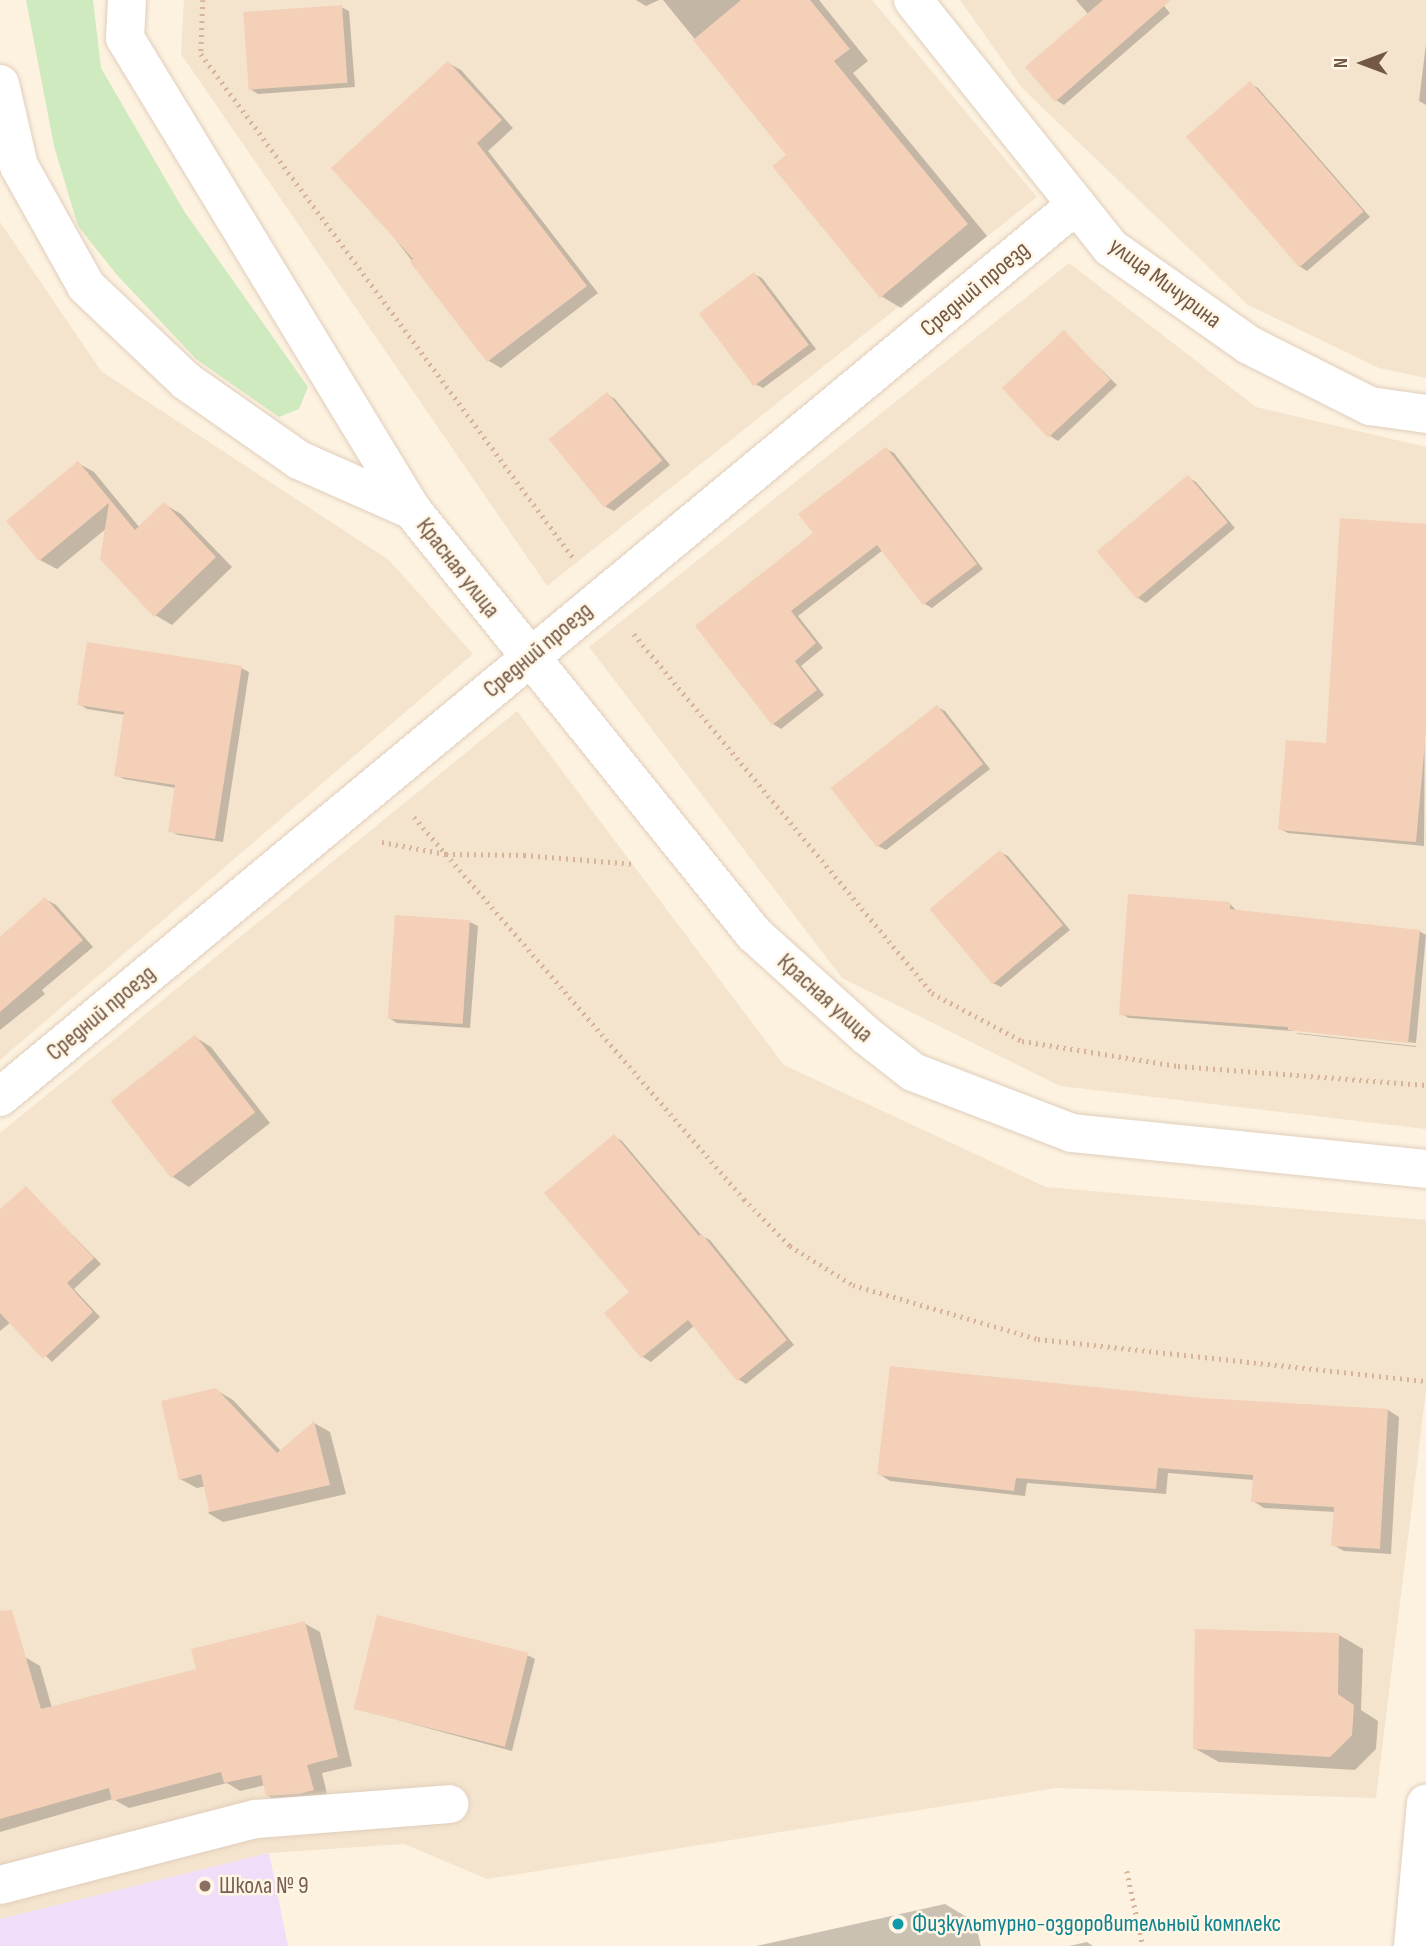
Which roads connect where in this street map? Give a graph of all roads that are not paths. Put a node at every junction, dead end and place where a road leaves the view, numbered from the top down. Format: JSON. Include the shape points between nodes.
{"nodes":[{"id":1,"x":127,"y":0,"type":"edge"},
{"id":2,"x":913,"y":0,"type":"edge"},
{"id":3,"x":0,"y":84,"type":"edge"},
{"id":4,"x":1076,"y":205,"type":"junction"},
{"id":5,"x":1426,"y":414,"type":"edge"},
{"id":6,"x":412,"y":510,"type":"junction"},
{"id":7,"x":529,"y":657,"type":"junction"},
{"id":8,"x":0,"y":1097,"type":"edge"},
{"id":9,"x":1426,"y":1169,"type":"edge"},
{"id":10,"x":449,"y":1804,"type":"dead end"},
{"id":11,"x":1426,"y":1804,"type":"edge"},
{"id":12,"x":0,"y":1885,"type":"edge"},
{"id":13,"x":1413,"y":1946,"type":"edge"}],
"edges":[{"from":1,"to":6,"type":"street","name":"Красная улица","via":[[125,38]]},
{"from":2,"to":4,"type":"street","name":"улица Мичурина"},
{"from":3,"to":6,"type":"street","name":"Красная улица","via":[[19,166],[86,286],[186,381],[299,460]]},
{"from":4,"to":5,"type":"street","name":"улица Мичурина","via":[[1111,248],[1249,345],[1370,406]]},
{"from":4,"to":7,"type":"street","name":"Средний проезд"},
{"from":6,"to":7,"type":"street","name":"Красная улица"},
{"from":7,"to":8,"type":"street","name":"Средний проезд"},
{"from":7,"to":9,"type":"street","name":"Красная улица","via":[[754,934],[913,1072],[1072,1133]]},
{"from":10,"to":12,"type":"street","via":[[256,1819]]},
{"from":11,"to":13,"type":"street"}]}
